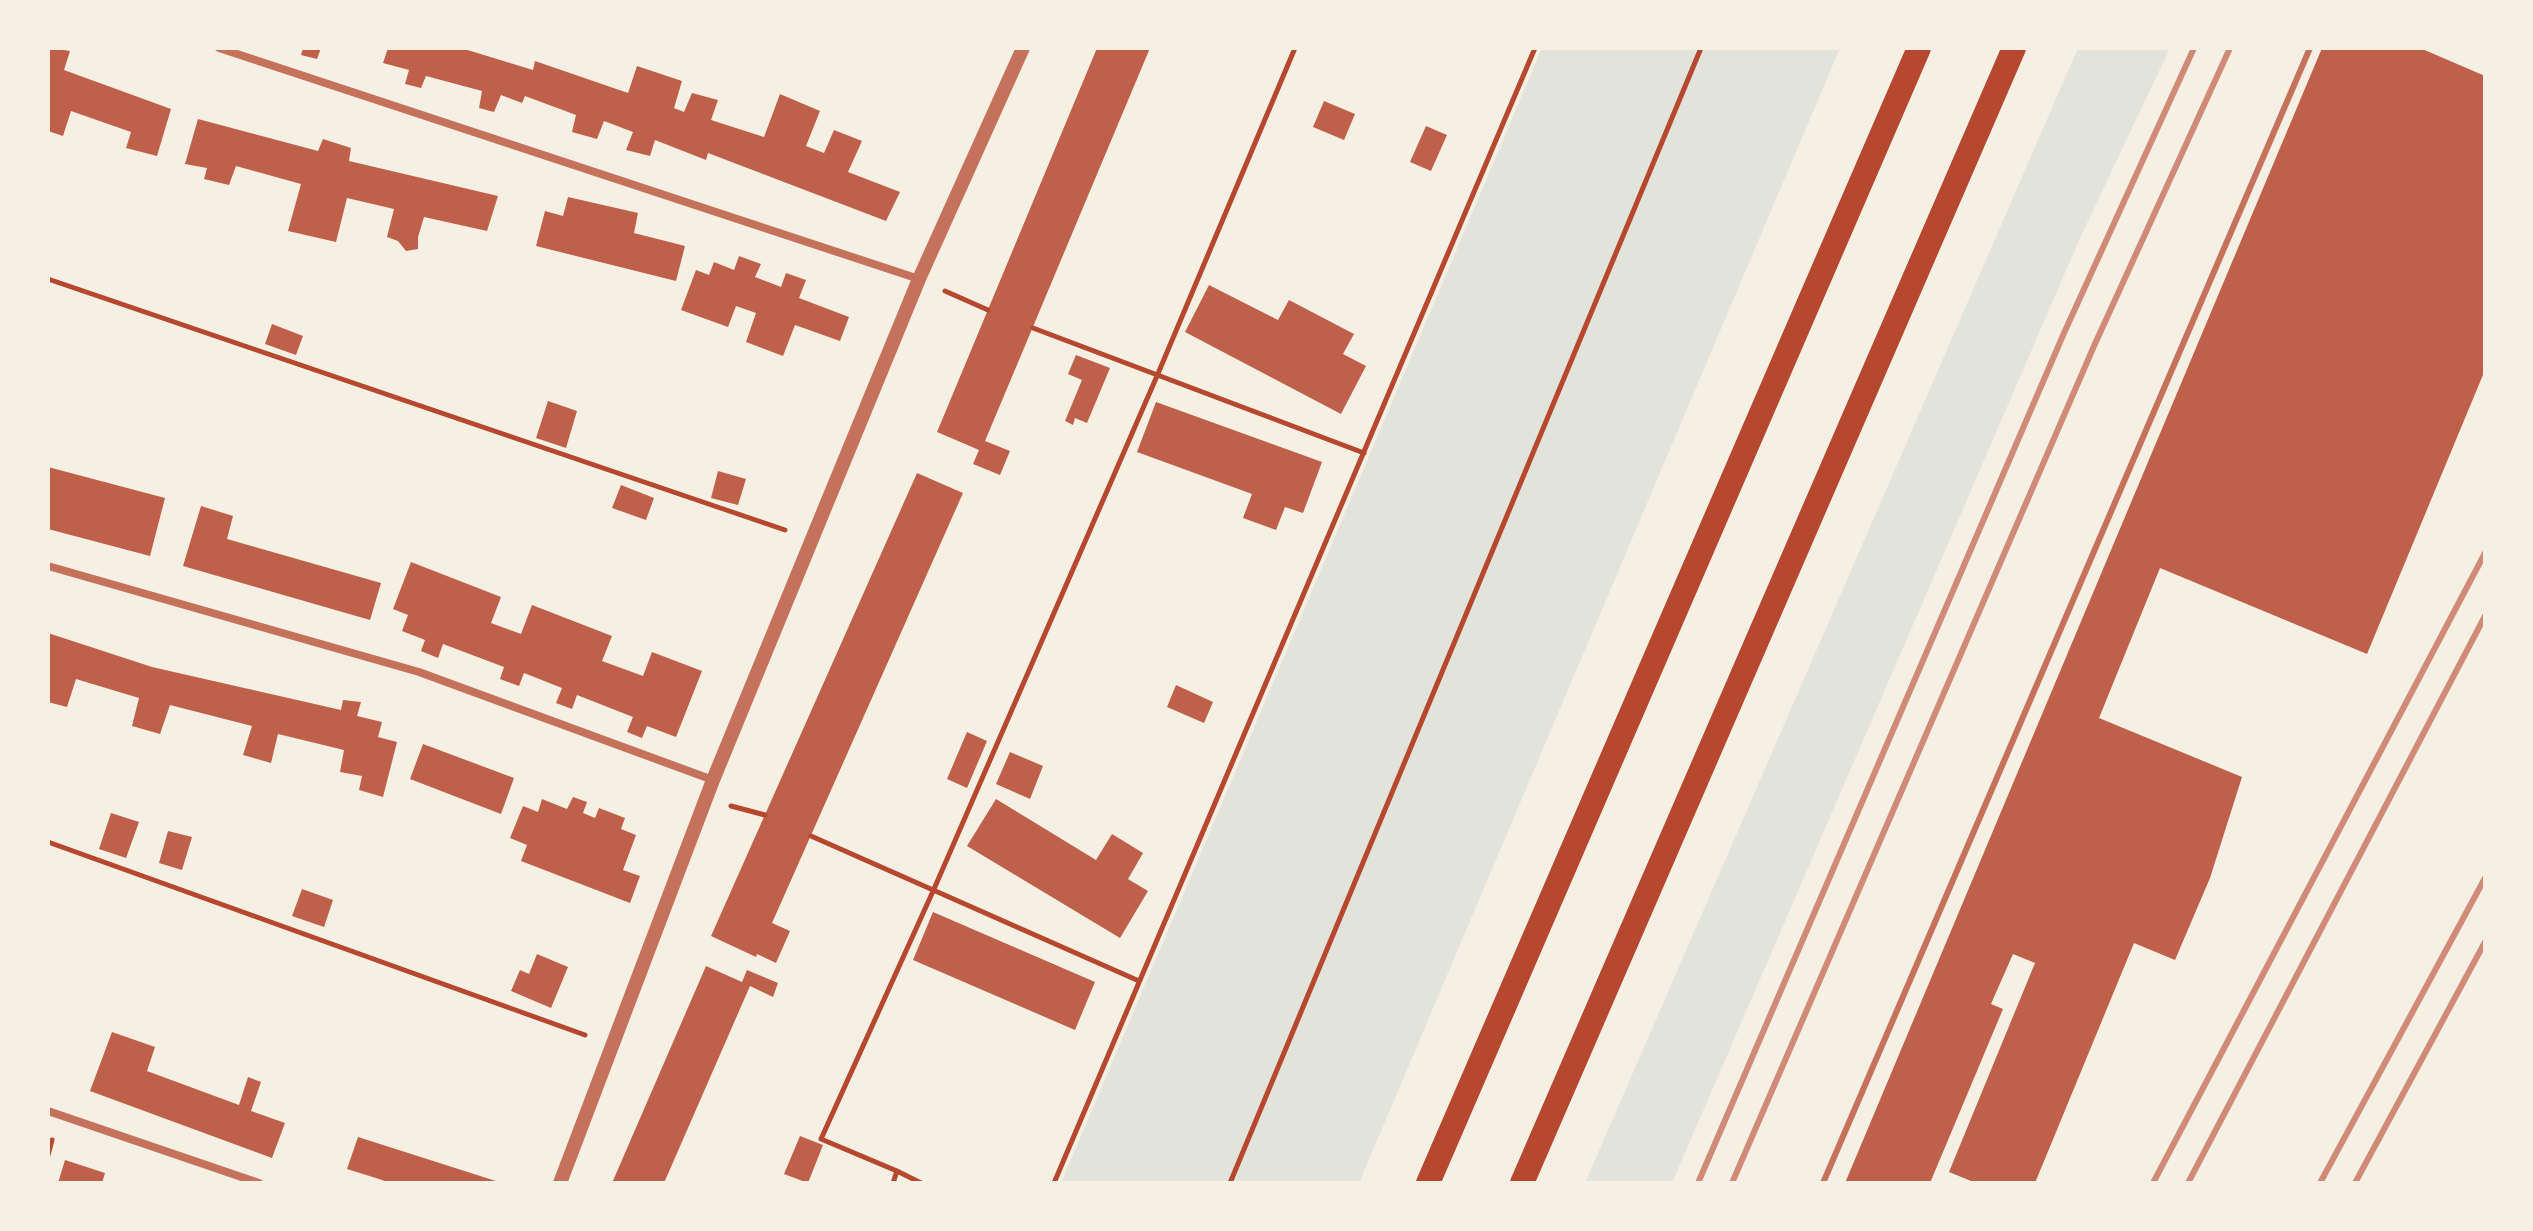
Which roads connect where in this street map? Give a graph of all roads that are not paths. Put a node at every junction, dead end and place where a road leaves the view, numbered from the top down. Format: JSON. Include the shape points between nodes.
{"nodes":[{"id":1,"x":219,"y":48,"type":"edge"},
{"id":2,"x":1023,"y":48,"type":"edge"},
{"id":3,"x":1919,"y":48,"type":"edge"},
{"id":4,"x":2014,"y":48,"type":"edge"},
{"id":5,"x":2310,"y":48,"type":"edge"},
{"id":6,"x":919,"y":279,"type":"junction"},
{"id":7,"x":48,"y":566,"type":"edge"},
{"id":8,"x":713,"y":780,"type":"junction"},
{"id":9,"x":48,"y":1111,"type":"edge"},
{"id":10,"x":259,"y":1183,"type":"edge"},
{"id":11,"x":560,"y":1183,"type":"edge"},
{"id":12,"x":1428,"y":1183,"type":"edge"},
{"id":13,"x":1522,"y":1183,"type":"edge"},
{"id":14,"x":1823,"y":1183,"type":"edge"}],
"edges":[{"from":1,"to":6,"type":"street"},
{"from":2,"to":6,"type":"street"},
{"from":3,"to":12,"type":"highway"},
{"from":4,"to":13,"type":"highway"},
{"from":5,"to":14,"type":"lane"},
{"from":6,"to":8,"type":"street"},
{"from":7,"to":8,"type":"street","via":[[419,672]]},
{"from":8,"to":11,"type":"street"},
{"from":9,"to":10,"type":"street"}]}
